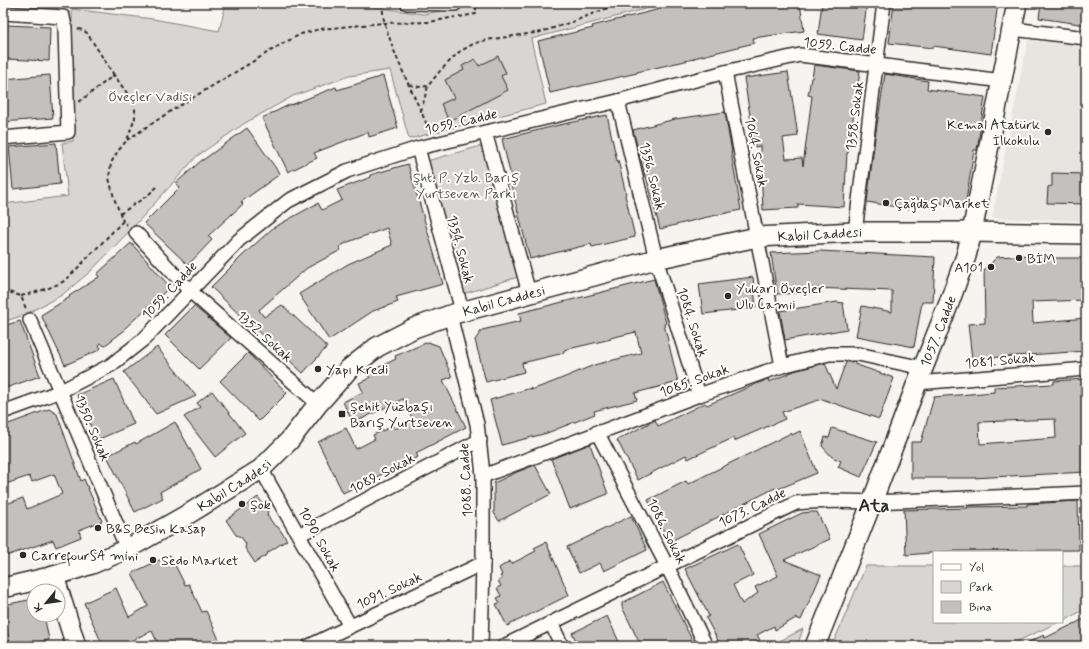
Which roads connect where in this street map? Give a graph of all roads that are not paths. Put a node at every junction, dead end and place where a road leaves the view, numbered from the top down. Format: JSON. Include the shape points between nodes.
{"nodes":[{"id":1,"x":407,"y":3,"type":"edge"},
{"id":2,"x":884,"y":3,"type":"edge"},
{"id":3,"x":1017,"y":3,"type":"edge"},
{"id":4,"x":455,"y":4,"type":"dead end"},
{"id":5,"x":3,"y":13,"type":"edge"},
{"id":6,"x":1013,"y":29,"type":"junction"},
{"id":7,"x":1086,"y":38,"type":"edge"},
{"id":8,"x":876,"y":65,"type":"junction"},
{"id":9,"x":725,"y":72,"type":"junction"},
{"id":10,"x":1002,"y":81,"type":"junction"},
{"id":11,"x":618,"y":101,"type":"junction"},
{"id":12,"x":485,"y":132,"type":"junction"},
{"id":13,"x":3,"y":138,"type":"edge"},
{"id":14,"x":418,"y":148,"type":"junction"},
{"id":15,"x":856,"y":232,"type":"junction"},
{"id":16,"x":972,"y":232,"type":"junction"},
{"id":17,"x":136,"y":233,"type":"road end"},
{"id":18,"x":1086,"y":234,"type":"edge"},
{"id":19,"x":757,"y":237,"type":"junction"},
{"id":20,"x":656,"y":259,"type":"junction"},
{"id":21,"x":190,"y":291,"type":"junction"},
{"id":22,"x":529,"y":293,"type":"junction"},
{"id":23,"x":456,"y":313,"type":"junction"},
{"id":24,"x":30,"y":320,"type":"road end"},
{"id":25,"x":782,"y":366,"type":"junction"},
{"id":26,"x":1086,"y":369,"type":"edge"},
{"id":27,"x":920,"y":376,"type":"junction"},
{"id":28,"x":61,"y":391,"type":"junction"},
{"id":29,"x":699,"y":395,"type":"junction"},
{"id":30,"x":318,"y":404,"type":"junction"},
{"id":31,"x":3,"y":412,"type":"edge"},
{"id":32,"x":597,"y":432,"type":"junction"},
{"id":33,"x":480,"y":440,"type":"junction"},
{"id":34,"x":261,"y":469,"type":"junction"},
{"id":35,"x":483,"y":476,"type":"junction"},
{"id":36,"x":1086,"y":493,"type":"edge"},
{"id":37,"x":872,"y":502,"type":"junction"},
{"id":38,"x":299,"y":534,"type":"junction"},
{"id":39,"x":126,"y":549,"type":"junction"},
{"id":40,"x":483,"y":563,"type":"junction"},
{"id":41,"x":667,"y":566,"type":"junction"},
{"id":42,"x":54,"y":576,"type":"junction"},
{"id":43,"x":3,"y":588,"type":"edge"},
{"id":44,"x":551,"y":623,"type":"junction"},
{"id":45,"x":350,"y":626,"type":"junction"},
{"id":46,"x":76,"y":646,"type":"edge"},
{"id":47,"x":308,"y":646,"type":"edge"},
{"id":48,"x":481,"y":646,"type":"edge"},
{"id":49,"x":504,"y":646,"type":"edge"},
{"id":50,"x":562,"y":646,"type":"edge"},
{"id":51,"x":706,"y":646,"type":"edge"},
{"id":52,"x":815,"y":646,"type":"edge"}],
"edges":[{"from":1,"to":4,"type":"street"},
{"from":2,"to":8,"type":"street","name":"1358. Sokak"},
{"from":3,"to":6,"type":"main road","name":"1057. Cadde"},
{"from":5,"to":13,"type":"street","via":[[64,22],[68,110],[68,132]]},
{"from":6,"to":7,"type":"street"},
{"from":6,"to":10,"type":"main road","name":"1057. Cadde"},
{"from":8,"to":9,"type":"street","name":"1059. Cadde","via":[[800,56]]},
{"from":8,"to":10,"type":"street","name":"1059. Cadde"},
{"from":8,"to":15,"type":"street","name":"1358. Sokak"},
{"from":9,"to":11,"type":"street","name":"1059. Cadde"},
{"from":9,"to":19,"type":"street","name":"1064. Sokak"},
{"from":10,"to":16,"type":"main road","name":"1057. Cadde"},
{"from":11,"to":12,"type":"street","name":"1059. Cadde"},
{"from":11,"to":20,"type":"street","name":"1356. Sokak"},
{"from":12,"to":14,"type":"street","name":"1059. Cadde"},
{"from":12,"to":22,"type":"street"},
{"from":14,"to":21,"type":"street","name":"1059. Cadde","via":[[347,171],[288,201],[239,240]]},
{"from":14,"to":23,"type":"street","name":"1354. Sokak"},
{"from":15,"to":16,"type":"main road","name":"Kabil Caddesi"},
{"from":15,"to":19,"type":"main road","name":"Kabil Caddesi"},
{"from":16,"to":18,"type":"main road","name":"Kabil Caddesi"},
{"from":16,"to":27,"type":"main road","name":"1057. Cadde","via":[[958,279]]},
{"from":17,"to":21,"type":"street","name":"1352. Sokak"},
{"from":19,"to":20,"type":"main road","name":"Kabil Caddesi"},
{"from":19,"to":25,"type":"street","name":"1064. Sokak"},
{"from":20,"to":22,"type":"main road","name":"Kabil Caddesi"},
{"from":20,"to":29,"type":"street","name":"1084. Sokak"},
{"from":21,"to":28,"type":"street","name":"1059. Cadde","via":[[144,339],[111,364]]},
{"from":21,"to":30,"type":"street","name":"1352. Sokak"},
{"from":22,"to":23,"type":"main road","name":"Kabil Caddesi"},
{"from":23,"to":30,"type":"main road","name":"Kabil Caddesi","via":[[414,328],[377,347],[349,369]]},
{"from":23,"to":33,"type":"street","name":"1088. Cadde"},
{"from":24,"to":28,"type":"street","name":"1350. Sokak"},
{"from":25,"to":27,"type":"street","name":"1085. Sokak","via":[[828,354],[858,354]]},
{"from":25,"to":29,"type":"street","name":"1085. Sokak"},
{"from":26,"to":27,"type":"street","name":"1081. Sokak"},
{"from":27,"to":37,"type":"main road","name":"1057. Cadde"},
{"from":28,"to":31,"type":"street","name":"1059. Cadde"},
{"from":28,"to":39,"type":"street","name":"1350. Sokak"},
{"from":29,"to":32,"type":"street","name":"1085. Sokak"},
{"from":30,"to":34,"type":"main road","name":"Kabil Caddesi","via":[[289,441]]},
{"from":32,"to":35,"type":"street","name":"1085. Sokak"},
{"from":32,"to":41,"type":"street","name":"1086. Sokak"},
{"from":33,"to":35,"type":"street","name":"1088. Cadde"},
{"from":33,"to":38,"type":"street","name":"1089. Sokak"},
{"from":34,"to":38,"type":"street","name":"1090. Sokak"},
{"from":34,"to":39,"type":"main road","name":"Kabil Caddesi","via":[[190,514]]},
{"from":35,"to":40,"type":"street","name":"1088. Cadde"},
{"from":36,"to":37,"type":"street","name":"1073. Cadde"},
{"from":37,"to":41,"type":"street","name":"1073. Cadde","via":[[796,503]]},
{"from":37,"to":52,"type":"main road","name":"1057. Cadde"},
{"from":38,"to":45,"type":"street","name":"1090. Sokak"},
{"from":39,"to":42,"type":"main road","name":"Kabil Caddesi","via":[[92,564]]},
{"from":40,"to":45,"type":"street","name":"1091. Sokak"},
{"from":40,"to":48,"type":"street","name":"1088. Cadde"},
{"from":41,"to":44,"type":"street","name":"1073. Cadde"},
{"from":41,"to":51,"type":"street","name":"1086. Sokak"},
{"from":42,"to":43,"type":"main road","name":"Kabil Caddesi"},
{"from":42,"to":46,"type":"main road"},
{"from":44,"to":49,"type":"street","name":"1073. Cadde"},
{"from":44,"to":50,"type":"street"},
{"from":45,"to":47,"type":"street","name":"1091. Sokak"}]}
